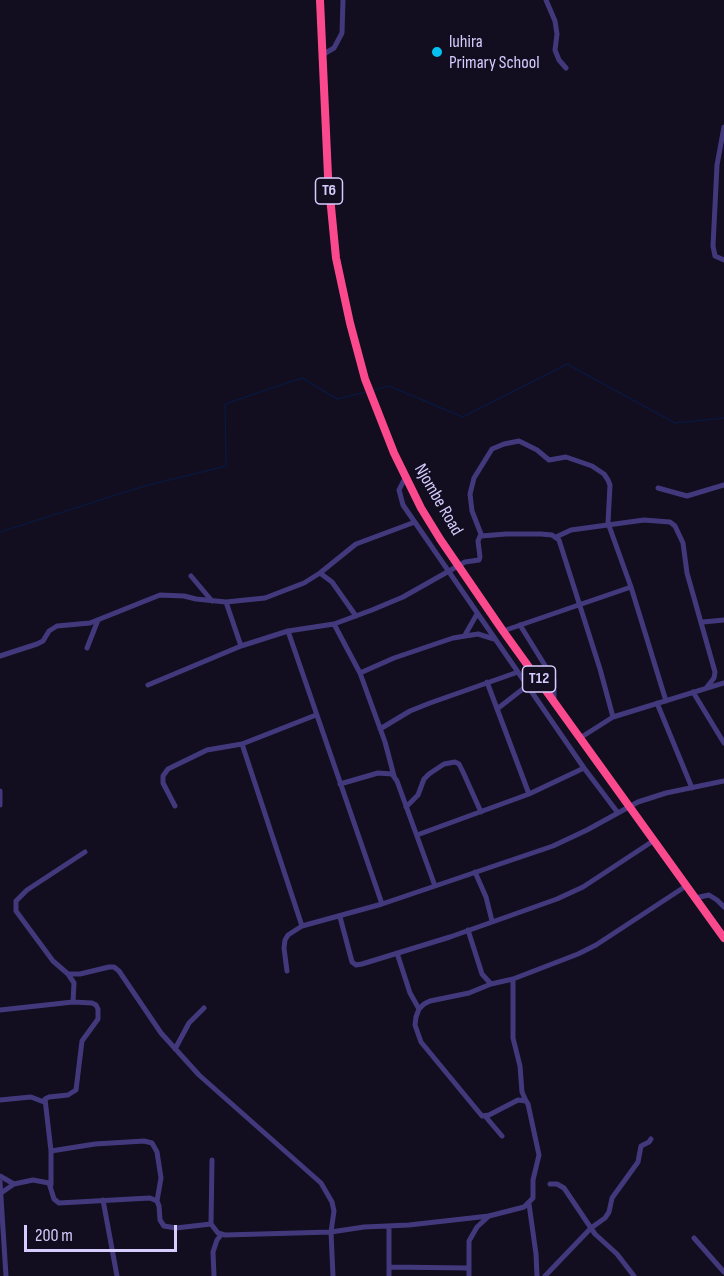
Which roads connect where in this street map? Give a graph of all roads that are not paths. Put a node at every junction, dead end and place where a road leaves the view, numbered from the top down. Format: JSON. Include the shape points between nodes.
{"nodes":[{"id":1,"x":320,"y":0,"type":"edge"},
{"id":2,"x":343,"y":0,"type":"edge"},
{"id":3,"x":546,"y":0,"type":"edge"},
{"id":4,"x":322,"y":55,"type":"junction"},
{"id":5,"x":566,"y":68,"type":"dead end"},
{"id":6,"x":724,"y":127,"type":"edge"},
{"id":7,"x":722,"y":150,"type":"edge"},
{"id":8,"x":724,"y":260,"type":"edge"},
{"id":9,"x":375,"y":407,"type":"joint"},
{"id":10,"x":405,"y":478,"type":"junction"},
{"id":11,"x":724,"y":485,"type":"edge"},
{"id":12,"x":658,"y":488,"type":"dead end"},
{"id":13,"x":415,"y":522,"type":"junction"},
{"id":14,"x":609,"y":526,"type":"junction"},
{"id":15,"x":481,"y":536,"type":"junction"},
{"id":16,"x":556,"y":537,"type":"junction"},
{"id":17,"x":459,"y":566,"type":"junction"},
{"id":18,"x":450,"y":572,"type":"junction"},
{"id":19,"x":321,"y":573,"type":"junction"},
{"id":20,"x":191,"y":576,"type":"dead end"},
{"id":21,"x":631,"y":587,"type":"junction"},
{"id":22,"x":212,"y":601,"type":"junction"},
{"id":23,"x":226,"y":602,"type":"junction"},
{"id":24,"x":579,"y":605,"type":"junction"},
{"id":25,"x":477,"y":614,"type":"junction"},
{"id":26,"x":356,"y":616,"type":"junction"},
{"id":27,"x":98,"y":620,"type":"junction"},
{"id":28,"x":724,"y":620,"type":"edge"},
{"id":29,"x":702,"y":622,"type":"junction"},
{"id":30,"x":334,"y":624,"type":"junction"},
{"id":31,"x":520,"y":625,"type":"junction"},
{"id":32,"x":503,"y":631,"type":"junction"},
{"id":33,"x":288,"y":632,"type":"junction"},
{"id":34,"x":465,"y":635,"type":"junction"},
{"id":35,"x":496,"y":640,"type":"junction"},
{"id":36,"x":241,"y":646,"type":"junction"},
{"id":37,"x":87,"y":648,"type":"dead end"},
{"id":38,"x":0,"y":656,"type":"edge"},
{"id":39,"x":518,"y":672,"type":"junction"},
{"id":40,"x":360,"y":673,"type":"junction"},
{"id":41,"x":487,"y":682,"type":"junction"},
{"id":42,"x":724,"y":683,"type":"edge"},
{"id":43,"x":148,"y":685,"type":"dead end"},
{"id":44,"x":528,"y":685,"type":"junction"},
{"id":45,"x":707,"y":687,"type":"junction"},
{"id":46,"x":693,"y":692,"type":"junction"},
{"id":47,"x":554,"y":701,"type":"junction"},
{"id":48,"x":666,"y":701,"type":"junction"},
{"id":49,"x":657,"y":703,"type":"junction"},
{"id":50,"x":497,"y":709,"type":"junction"},
{"id":51,"x":316,"y":715,"type":"junction"},
{"id":52,"x":613,"y":717,"type":"junction"},
{"id":53,"x":380,"y":729,"type":"junction"},
{"id":54,"x":580,"y":738,"type":"junction"},
{"id":55,"x":723,"y":739,"type":"edge"},
{"id":56,"x":242,"y":744,"type":"junction"},
{"id":57,"x":584,"y":768,"type":"junction"},
{"id":58,"x":394,"y":777,"type":"junction"},
{"id":59,"x":724,"y":781,"type":"edge"},
{"id":60,"x":340,"y":784,"type":"junction"},
{"id":61,"x":692,"y":788,"type":"junction"},
{"id":62,"x":0,"y":791,"type":"edge"},
{"id":63,"x":529,"y":794,"type":"junction"},
{"id":64,"x":0,"y":805,"type":"edge"},
{"id":65,"x":175,"y":806,"type":"dead end"},
{"id":66,"x":628,"y":806,"type":"junction"},
{"id":67,"x":406,"y":807,"type":"junction"},
{"id":68,"x":481,"y":812,"type":"junction"},
{"id":69,"x":618,"y":813,"type":"junction"},
{"id":70,"x":417,"y":835,"type":"junction"},
{"id":71,"x":653,"y":841,"type":"junction"},
{"id":72,"x":85,"y":852,"type":"dead end"},
{"id":73,"x":475,"y":872,"type":"junction"},
{"id":74,"x":435,"y":886,"type":"junction"},
{"id":75,"x":686,"y":886,"type":"junction"},
{"id":76,"x":695,"y":898,"type":"junction"},
{"id":77,"x":382,"y":904,"type":"junction"},
{"id":78,"x":724,"y":907,"type":"edge"},
{"id":79,"x":340,"y":917,"type":"junction"},
{"id":80,"x":492,"y":921,"type":"junction"},
{"id":81,"x":302,"y":926,"type":"junction"},
{"id":82,"x":468,"y":930,"type":"junction"},
{"id":83,"x":724,"y":938,"type":"edge"},
{"id":84,"x":397,"y":953,"type":"junction"},
{"id":85,"x":287,"y":971,"type":"dead end"},
{"id":86,"x":68,"y":974,"type":"junction"},
{"id":87,"x":513,"y":979,"type":"junction"},
{"id":88,"x":491,"y":984,"type":"junction"},
{"id":89,"x":73,"y":1002,"type":"junction"},
{"id":90,"x":204,"y":1008,"type":"dead end"},
{"id":91,"x":419,"y":1009,"type":"junction"},
{"id":92,"x":0,"y":1010,"type":"edge"},
{"id":93,"x":175,"y":1049,"type":"junction"},
{"id":94,"x":0,"y":1100,"type":"edge"},
{"id":95,"x":526,"y":1101,"type":"junction"},
{"id":96,"x":44,"y":1102,"type":"junction"},
{"id":97,"x":484,"y":1116,"type":"junction"},
{"id":98,"x":502,"y":1136,"type":"dead end"},
{"id":99,"x":651,"y":1139,"type":"dead end"},
{"id":100,"x":51,"y":1151,"type":"junction"},
{"id":101,"x":212,"y":1160,"type":"dead end"},
{"id":102,"x":0,"y":1176,"type":"edge"},
{"id":103,"x":0,"y":1182,"type":"edge"},
{"id":104,"x":14,"y":1184,"type":"junction"},
{"id":105,"x":550,"y":1184,"type":"dead end"},
{"id":106,"x":51,"y":1185,"type":"junction"},
{"id":107,"x":1,"y":1194,"type":"edge"},
{"id":108,"x":103,"y":1200,"type":"junction"},
{"id":109,"x":157,"y":1201,"type":"junction"},
{"id":110,"x":529,"y":1204,"type":"junction"},
{"id":111,"x":489,"y":1216,"type":"junction"},
{"id":112,"x":1,"y":1221,"type":"edge"},
{"id":113,"x":602,"y":1221,"type":"junction"},
{"id":114,"x":210,"y":1224,"type":"junction"},
{"id":115,"x":389,"y":1226,"type":"junction"},
{"id":116,"x":591,"y":1228,"type":"junction"},
{"id":117,"x":331,"y":1232,"type":"junction"},
{"id":118,"x":595,"y":1234,"type":"junction"},
{"id":119,"x":221,"y":1235,"type":"junction"},
{"id":120,"x":694,"y":1238,"type":"dead end"},
{"id":121,"x":389,"y":1267,"type":"junction"},
{"id":122,"x":468,"y":1268,"type":"junction"},
{"id":123,"x":724,"y":1272,"type":"edge"},
{"id":124,"x":6,"y":1276,"type":"edge"},
{"id":125,"x":117,"y":1276,"type":"edge"},
{"id":126,"x":214,"y":1276,"type":"edge"},
{"id":127,"x":333,"y":1276,"type":"edge"},
{"id":128,"x":389,"y":1276,"type":"edge"},
{"id":129,"x":469,"y":1276,"type":"edge"},
{"id":130,"x":537,"y":1276,"type":"edge"},
{"id":131,"x":545,"y":1276,"type":"edge"},
{"id":132,"x":634,"y":1276,"type":"edge"}],
"edges":[{"from":1,"to":4,"type":"highway","name":"Njombe Road","number":"T6"},
{"from":2,"to":4,"type":"street","via":[[342,33],[334,48]]},
{"from":3,"to":5,"type":"street","via":[[555,21],[555,50]]},
{"from":4,"to":9,"type":"highway","name":"Njombe Road","number":"T6","via":[[331,220],[342,287]]},
{"from":6,"to":7,"type":"street"},
{"from":7,"to":8,"type":"street","via":[[715,182],[713,246],[715,256]]},
{"from":9,"to":10,"type":"highway","name":"Njombe Road","number":"T12"},
{"from":10,"to":13,"type":"street","via":[[399,496]]},
{"from":10,"to":17,"type":"highway","name":"Njombe Road","number":"T12"},
{"from":11,"to":12,"type":"street","via":[[687,496]]},
{"from":13,"to":18,"type":"street"},
{"from":13,"to":19,"type":"street","via":[[356,544]]},
{"from":14,"to":15,"type":"street","via":[[610,485],[604,474],[569,457],[549,460],[519,441],[492,449],[474,478],[471,507]]},
{"from":14,"to":16,"type":"street","via":[[571,530]]},
{"from":14,"to":21,"type":"street"},
{"from":14,"to":29,"type":"street","via":[[648,520],[675,526],[683,543],[687,573]]},
{"from":15,"to":16,"type":"street"},
{"from":15,"to":17,"type":"street","via":[[479,560]]},
{"from":16,"to":24,"type":"street"},
{"from":17,"to":18,"type":"street"},
{"from":17,"to":32,"type":"highway","name":"Njombe Road","number":"T12"},
{"from":18,"to":25,"type":"street"},
{"from":18,"to":26,"type":"street","via":[[389,604]]},
{"from":19,"to":23,"type":"street","via":[[265,598]]},
{"from":19,"to":26,"type":"street"},
{"from":20,"to":22,"type":"street"},
{"from":21,"to":24,"type":"street"},
{"from":21,"to":48,"type":"street"},
{"from":22,"to":23,"type":"street"},
{"from":22,"to":27,"type":"street","via":[[160,596]]},
{"from":23,"to":36,"type":"street"},
{"from":24,"to":31,"type":"street"},
{"from":24,"to":52,"type":"street"},
{"from":25,"to":34,"type":"street"},
{"from":25,"to":35,"type":"street"},
{"from":26,"to":30,"type":"street"},
{"from":27,"to":37,"type":"street"},
{"from":27,"to":38,"type":"street","via":[[57,626],[43,641]]},
{"from":28,"to":29,"type":"street"},
{"from":29,"to":45,"type":"street","via":[[715,672]]},
{"from":30,"to":33,"type":"street"},
{"from":30,"to":40,"type":"street"},
{"from":31,"to":32,"type":"street"},
{"from":31,"to":47,"type":"street","via":[[554,680]]},
{"from":32,"to":47,"type":"highway","name":"Njombe Road","number":"T12"},
{"from":33,"to":36,"type":"street"},
{"from":33,"to":51,"type":"street"},
{"from":34,"to":35,"type":"street"},
{"from":34,"to":40,"type":"street","via":[[414,650]]},
{"from":35,"to":39,"type":"street"},
{"from":36,"to":43,"type":"street"},
{"from":39,"to":41,"type":"street"},
{"from":39,"to":44,"type":"street"},
{"from":40,"to":53,"type":"street"},
{"from":41,"to":50,"type":"street"},
{"from":41,"to":53,"type":"street","via":[[410,711]]},
{"from":42,"to":45,"type":"street"},
{"from":44,"to":50,"type":"street"},
{"from":44,"to":57,"type":"street"},
{"from":45,"to":46,"type":"street"},
{"from":46,"to":48,"type":"street"},
{"from":46,"to":55,"type":"street"},
{"from":47,"to":54,"type":"highway","name":"Njombe Road","number":"T12"},
{"from":48,"to":49,"type":"street"},
{"from":49,"to":52,"type":"street"},
{"from":49,"to":61,"type":"street"},
{"from":50,"to":63,"type":"street"},
{"from":51,"to":56,"type":"street"},
{"from":51,"to":60,"type":"street"},
{"from":52,"to":54,"type":"street"},
{"from":53,"to":58,"type":"street"},
{"from":54,"to":66,"type":"highway","name":"Njombe Road","number":"T12"},
{"from":56,"to":65,"type":"street","via":[[207,750],[168,769],[163,783]]},
{"from":56,"to":81,"type":"street"},
{"from":57,"to":63,"type":"street"},
{"from":57,"to":69,"type":"street"},
{"from":58,"to":60,"type":"street","via":[[378,773]]},
{"from":58,"to":67,"type":"street"},
{"from":59,"to":61,"type":"street"},
{"from":60,"to":77,"type":"street"},
{"from":61,"to":66,"type":"street"},
{"from":62,"to":64,"type":"street"},
{"from":63,"to":68,"type":"street"},
{"from":66,"to":69,"type":"street"},
{"from":66,"to":71,"type":"highway","name":"Njombe Road","number":"T12"},
{"from":67,"to":68,"type":"street","via":[[429,774],[455,762],[464,772]]},
{"from":67,"to":70,"type":"street"},
{"from":68,"to":70,"type":"street"},
{"from":69,"to":73,"type":"street","via":[[553,846]]},
{"from":70,"to":74,"type":"street"},
{"from":71,"to":75,"type":"highway","name":"Njombe Road","number":"T12"},
{"from":71,"to":80,"type":"street","via":[[583,887]]},
{"from":72,"to":86,"type":"street","via":[[27,890],[16,906],[53,961]]},
{"from":73,"to":74,"type":"street"},
{"from":73,"to":80,"type":"street"},
{"from":74,"to":77,"type":"street"},
{"from":75,"to":76,"type":"highway","name":"Njombe Road","number":"T12"},
{"from":75,"to":87,"type":"street","via":[[596,945]]},
{"from":76,"to":78,"type":"street","via":[[709,896]]},
{"from":76,"to":83,"type":"highway","name":"Njombe Road","number":"T12"},
{"from":77,"to":79,"type":"street"},
{"from":79,"to":81,"type":"street"},
{"from":79,"to":84,"type":"street","via":[[356,965]]},
{"from":80,"to":82,"type":"street"},
{"from":81,"to":85,"type":"street","via":[[285,940]]},
{"from":82,"to":84,"type":"street"},
{"from":82,"to":88,"type":"street","via":[[482,974]]},
{"from":84,"to":91,"type":"street"},
{"from":86,"to":89,"type":"street","via":[[75,988]]},
{"from":86,"to":93,"type":"street","via":[[114,967]]},
{"from":87,"to":88,"type":"street"},
{"from":87,"to":95,"type":"street","via":[[513,1038]]},
{"from":88,"to":91,"type":"street","via":[[430,1001]]},
{"from":89,"to":92,"type":"street"},
{"from":89,"to":96,"type":"street","via":[[96,1005],[98,1019],[82,1041],[76,1090]]},
{"from":90,"to":93,"type":"street","via":[[189,1023]]},
{"from":91,"to":97,"type":"street","via":[[415,1025],[421,1042]]},
{"from":93,"to":117,"type":"street","via":[[321,1184],[334,1211]]},
{"from":94,"to":96,"type":"street","via":[[31,1097]]},
{"from":95,"to":97,"type":"street","via":[[518,1100]]},
{"from":95,"to":110,"type":"street","via":[[539,1155]]},
{"from":96,"to":100,"type":"street"},
{"from":97,"to":98,"type":"street"},
{"from":99,"to":113,"type":"street","via":[[641,1146],[638,1162],[612,1198]]},
{"from":100,"to":106,"type":"street"},
{"from":100,"to":109,"type":"street","via":[[95,1144],[152,1143],[161,1178]]},
{"from":101,"to":114,"type":"street"},
{"from":102,"to":104,"type":"street"},
{"from":103,"to":107,"type":"street"},
{"from":104,"to":106,"type":"street","via":[[33,1180]]},
{"from":104,"to":107,"type":"street"},
{"from":105,"to":116,"type":"street","via":[[564,1188]]},
{"from":106,"to":108,"type":"street","via":[[59,1203]]},
{"from":107,"to":112,"type":"street"},
{"from":108,"to":109,"type":"street","via":[[138,1197]]},
{"from":108,"to":125,"type":"street"},
{"from":109,"to":114,"type":"street","via":[[164,1226]]},
{"from":110,"to":111,"type":"street"},
{"from":110,"to":130,"type":"street"},
{"from":111,"to":115,"type":"street"},
{"from":111,"to":122,"type":"street","via":[[470,1241]]},
{"from":112,"to":124,"type":"street"},
{"from":113,"to":116,"type":"street"},
{"from":113,"to":118,"type":"street"},
{"from":114,"to":119,"type":"street"},
{"from":115,"to":117,"type":"street"},
{"from":115,"to":121,"type":"street"},
{"from":116,"to":118,"type":"street"},
{"from":116,"to":131,"type":"street"},
{"from":117,"to":119,"type":"street"},
{"from":117,"to":127,"type":"street"},
{"from":118,"to":132,"type":"street"},
{"from":119,"to":126,"type":"street","via":[[213,1252]]},
{"from":120,"to":123,"type":"street"},
{"from":121,"to":122,"type":"street"},
{"from":121,"to":128,"type":"street"},
{"from":122,"to":129,"type":"street"}]}
